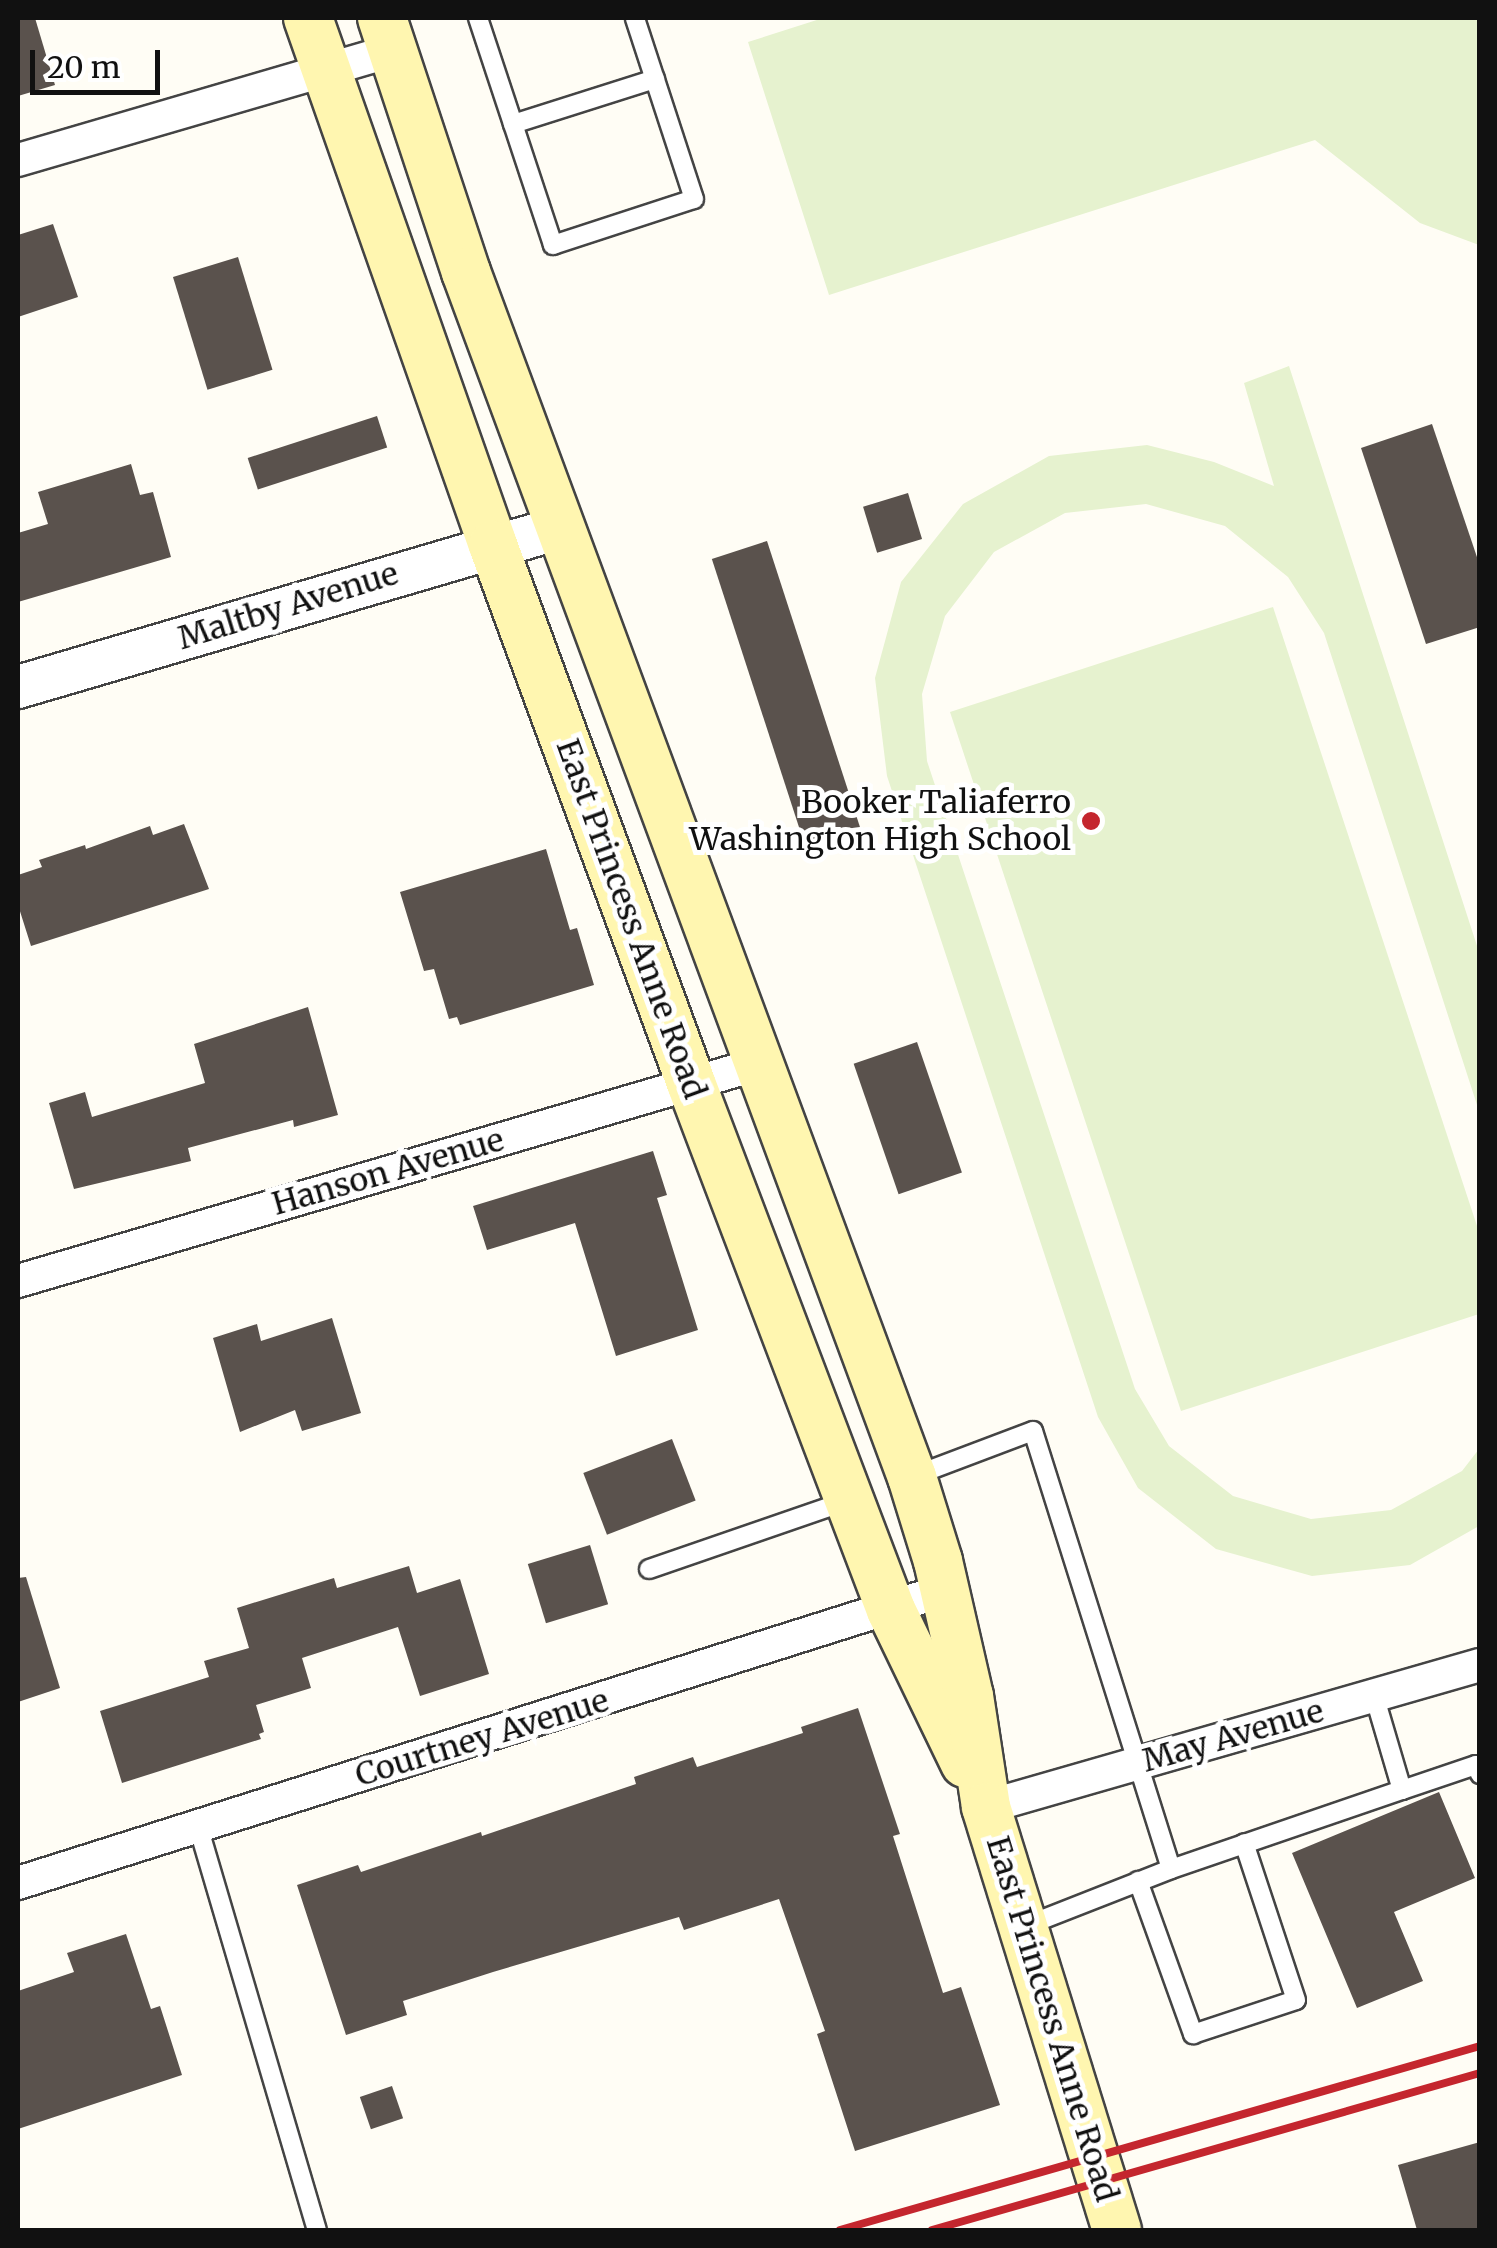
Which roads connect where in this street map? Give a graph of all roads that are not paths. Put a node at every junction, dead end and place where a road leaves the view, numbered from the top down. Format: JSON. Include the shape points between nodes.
{"nodes":[{"id":1,"x":308,"y":18,"type":"edge"},
{"id":2,"x":478,"y":18,"type":"edge"},
{"id":3,"x":635,"y":18,"type":"edge"},
{"id":4,"x":388,"y":34,"type":"edge"},
{"id":5,"x":326,"y":72,"type":"junction"},
{"id":6,"x":655,"y":80,"type":"junction"},
{"id":7,"x":514,"y":124,"type":"junction"},
{"id":8,"x":18,"y":160,"type":"edge"},
{"id":9,"x":560,"y":528,"type":"junction"},
{"id":10,"x":493,"y":545,"type":"junction"},
{"id":11,"x":18,"y":687,"type":"edge"},
{"id":12,"x":758,"y":1064,"type":"junction"},
{"id":13,"x":691,"y":1083,"type":"junction"},
{"id":14,"x":18,"y":1281,"type":"edge"},
{"id":15,"x":912,"y":1476,"type":"junction"},
{"id":16,"x":850,"y":1500,"type":"junction"},
{"id":17,"x":649,"y":1569,"type":"dead end"},
{"id":18,"x":945,"y":1590,"type":"junction"},
{"id":19,"x":891,"y":1610,"type":"junction"},
{"id":20,"x":1480,"y":1665,"type":"edge"},
{"id":21,"x":1374,"y":1695,"type":"junction"},
{"id":22,"x":1136,"y":1764,"type":"junction"},
{"id":23,"x":1480,"y":1774,"type":"edge"},
{"id":24,"x":1402,"y":1790,"type":"junction"},
{"id":25,"x":986,"y":1807,"type":"junction"},
{"id":26,"x":198,"y":1826,"type":"junction"},
{"id":27,"x":1244,"y":1843,"type":"junction"},
{"id":28,"x":1170,"y":1869,"type":"junction"},
{"id":29,"x":1138,"y":1881,"type":"junction"},
{"id":30,"x":18,"y":1882,"type":"edge"},
{"id":31,"x":1023,"y":1927,"type":"junction"},
{"id":32,"x":317,"y":2230,"type":"edge"},
{"id":33,"x":1117,"y":2230,"type":"edge"}],
"edges":[{"from":1,"to":5,"type":"main road","name":"East Princess Anne Road"},
{"from":2,"to":7,"type":"lane"},
{"from":3,"to":6,"type":"lane"},
{"from":4,"to":5,"type":"street"},
{"from":4,"to":9,"type":"main road","name":"East Princess Anne Road"},
{"from":5,"to":8,"type":"street"},
{"from":5,"to":10,"type":"main road","name":"East Princess Anne Road"},
{"from":6,"to":7,"type":"lane"},
{"from":6,"to":7,"type":"lane","via":[[694,199],[553,245]]},
{"from":9,"to":10,"type":"street","name":"Maltby Avenue"},
{"from":9,"to":12,"type":"main road","name":"East Princess Anne Road"},
{"from":10,"to":11,"type":"street","name":"Maltby Avenue"},
{"from":10,"to":13,"type":"main road","name":"East Princess Anne Road"},
{"from":12,"to":13,"type":"street","name":"Hanson Avenue"},
{"from":12,"to":15,"type":"main road","name":"East Princess Anne Road"},
{"from":13,"to":14,"type":"street","name":"Hanson Avenue"},
{"from":13,"to":16,"type":"main road","name":"East Princess Anne Road"},
{"from":15,"to":18,"type":"main road","name":"East Princess Anne Road"},
{"from":15,"to":22,"type":"lane","via":[[1033,1431]]},
{"from":16,"to":17,"type":"lane"},
{"from":16,"to":19,"type":"main road","name":"East Princess Anne Road"},
{"from":18,"to":19,"type":"street","name":"Courtney Avenue"},
{"from":18,"to":25,"type":"main road","name":"East Princess Anne Road"},
{"from":19,"to":25,"type":"main road","name":"East Princess Anne Road"},
{"from":19,"to":26,"type":"street","name":"Courtney Avenue"},
{"from":20,"to":21,"type":"street","name":"May Avenue"},
{"from":21,"to":22,"type":"street","name":"May Avenue"},
{"from":21,"to":24,"type":"lane"},
{"from":22,"to":25,"type":"street","name":"May Avenue"},
{"from":22,"to":28,"type":"lane"},
{"from":23,"to":24,"type":"lane","via":[[1476,1764]]},
{"from":24,"to":27,"type":"lane"},
{"from":25,"to":31,"type":"main road","name":"East Princess Anne Road"},
{"from":26,"to":30,"type":"street","name":"Courtney Avenue"},
{"from":26,"to":32,"type":"lane"},
{"from":27,"to":28,"type":"lane"},
{"from":27,"to":29,"type":"lane","via":[[1296,2000],[1194,2034]]},
{"from":28,"to":29,"type":"lane"},
{"from":29,"to":31,"type":"lane"},
{"from":31,"to":33,"type":"main road","name":"East Princess Anne Road"}]}
